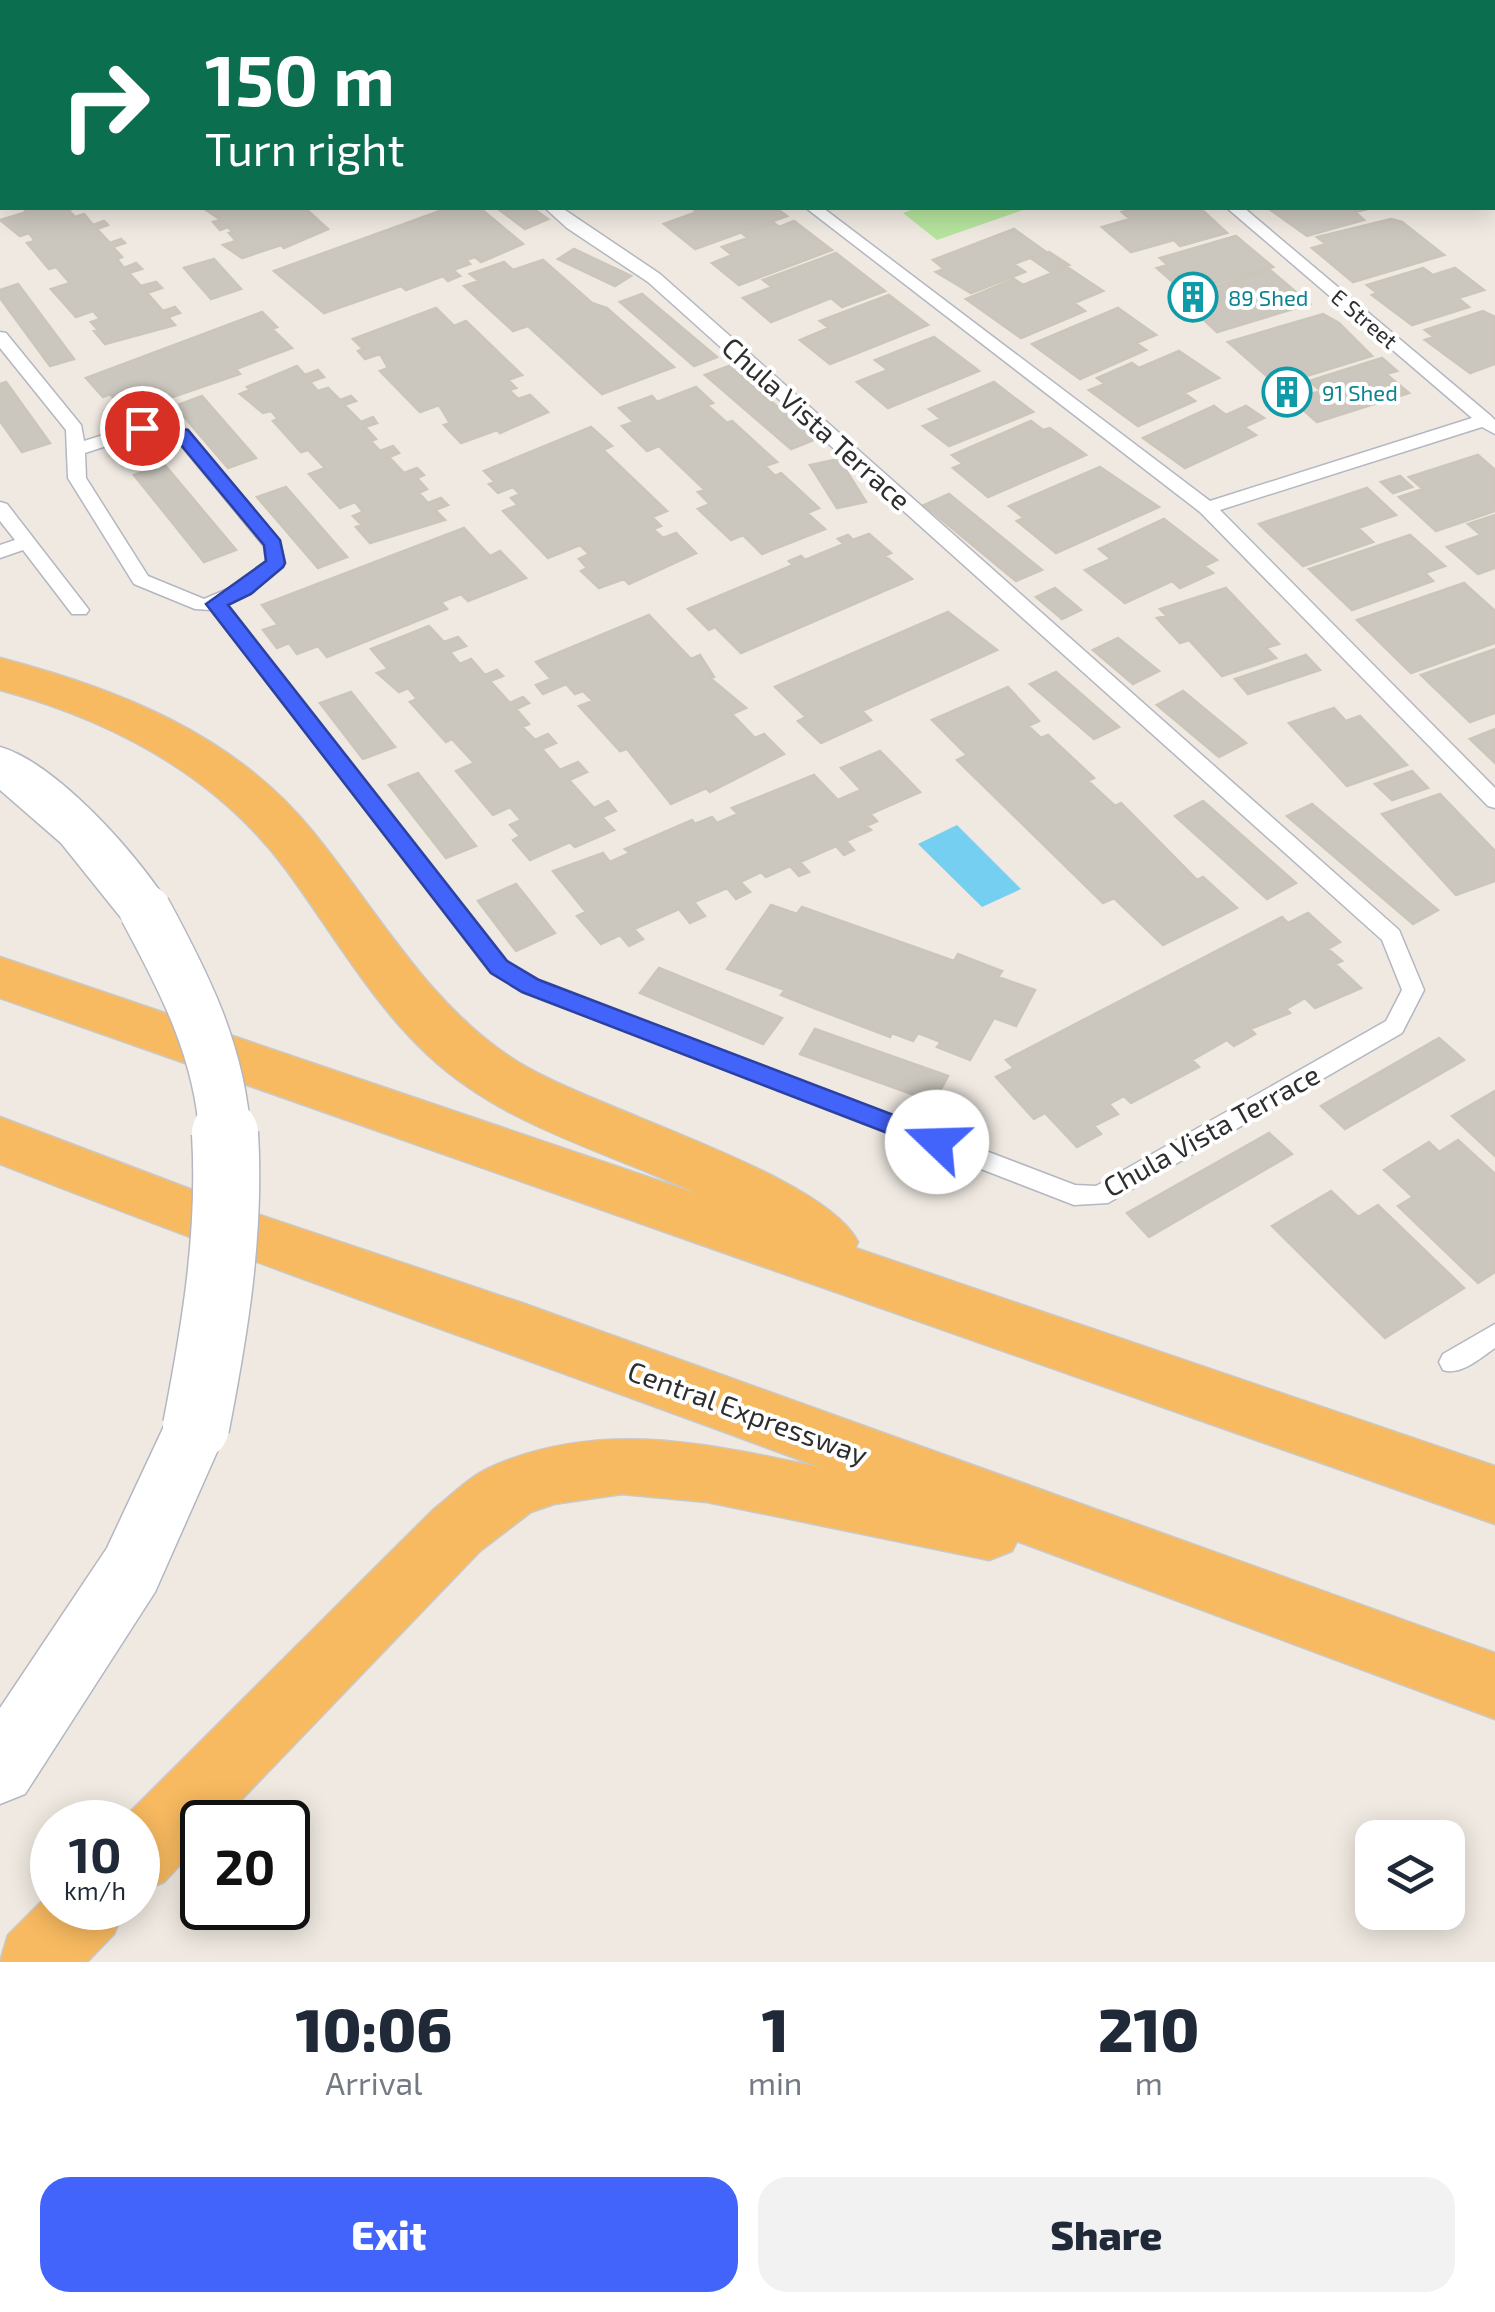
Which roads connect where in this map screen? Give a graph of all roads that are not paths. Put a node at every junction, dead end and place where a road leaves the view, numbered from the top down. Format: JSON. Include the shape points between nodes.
{"nodes":[{"id":1,"x":555,"y":210,"type":"edge"},
{"id":2,"x":817,"y":210,"type":"edge"},
{"id":3,"x":1237,"y":210,"type":"edge"},
{"id":4,"x":0,"y":338,"type":"edge"},
{"id":5,"x":1490,"y":425,"type":"edge"},
{"id":6,"x":76,"y":450,"type":"junction"},
{"id":7,"x":0,"y":508,"type":"edge"},
{"id":8,"x":1207,"y":508,"type":"junction"},
{"id":9,"x":25,"y":543,"type":"junction"},
{"id":10,"x":0,"y":552,"type":"edge"},
{"id":11,"x":216,"y":604,"type":"junction"},
{"id":12,"x":78,"y":610,"type":"dead end"},
{"id":13,"x":0,"y":674,"type":"edge"},
{"id":14,"x":0,"y":764,"type":"edge"},
{"id":15,"x":1495,"y":800,"type":"edge"},
{"id":16,"x":0,"y":977,"type":"edge"},
{"id":17,"x":0,"y":1140,"type":"edge"},
{"id":18,"x":916,"y":1296,"type":"junction"},
{"id":19,"x":1495,"y":1335,"type":"edge"},
{"id":20,"x":1452,"y":1362,"type":"dead end"},
{"id":21,"x":1495,"y":1495,"type":"edge"},
{"id":22,"x":1157,"y":1564,"type":"junction"},
{"id":23,"x":1495,"y":1686,"type":"edge"},
{"id":24,"x":0,"y":1770,"type":"edge"},
{"id":25,"x":160,"y":1834,"type":"edge"},
{"id":26,"x":66,"y":1930,"type":"edge"},
{"id":27,"x":35,"y":1962,"type":"edge"}],
"edges":[{"from":1,"to":11,"type":"lane","name":"Chula Vista Terrace","via":[[654,278],[1391,936],[1413,990],[1394,1027],[1100,1196],[1074,1195],[530,986],[499,967]]},
{"from":2,"to":8,"type":"lane"},
{"from":3,"to":5,"type":"lane","name":"E Street"},
{"from":4,"to":6,"type":"lane","via":[[75,429]]},
{"from":5,"to":8,"type":"lane"},
{"from":6,"to":11,"type":"lane","via":[[76,478],[141,580],[202,605]]},
{"from":6,"to":11,"type":"lane","via":[[142,428],[182,434],[273,544],[276,563]]},
{"from":7,"to":9,"type":"lane"},
{"from":8,"to":15,"type":"lane"},
{"from":9,"to":10,"type":"lane"},
{"from":9,"to":12,"type":"lane"},
{"from":13,"to":18,"type":"highway","via":[[50,686],[140,724],[237,785],[274,820],[421,1012],[510,1086],[737,1186]]},
{"from":14,"to":24,"type":"main road","bridge":true,"via":[[58,807],[110,860],[144,910],[203,1027],[219,1099],[228,1237],[196,1427],[131,1570]]},
{"from":16,"to":18,"type":"highway"},
{"from":17,"to":22,"type":"highway","name":"Central Expressway"},
{"from":18,"to":21,"type":"highway"},
{"from":19,"to":20,"type":"lane"},
{"from":22,"to":23,"type":"highway","name":"Central Expressway"},
{"from":22,"to":25,"type":"highway","via":[[707,1473],[622,1465],[554,1474],[509,1490],[457,1530]]},
{"from":26,"to":27,"type":"highway"}]}
